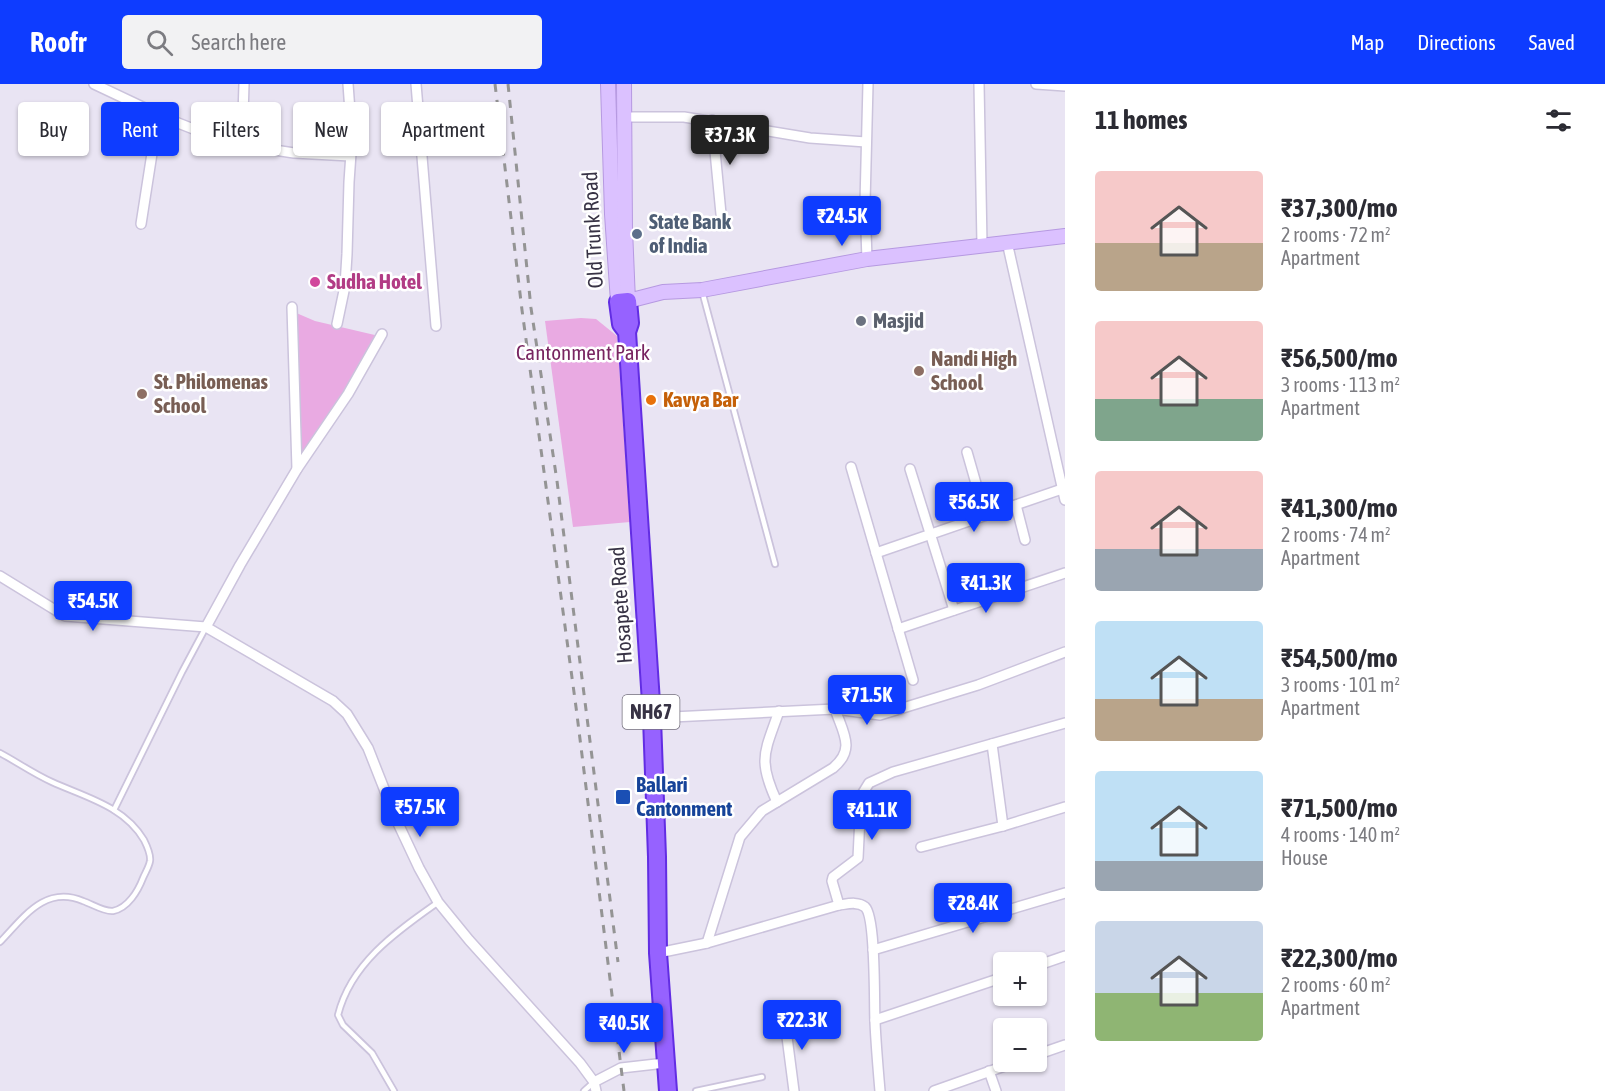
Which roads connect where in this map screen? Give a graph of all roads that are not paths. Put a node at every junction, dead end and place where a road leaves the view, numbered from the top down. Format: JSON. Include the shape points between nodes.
{"nodes":[{"id":1,"x":94,"y":84,"type":"edge"},
{"id":2,"x":119,"y":84,"type":"edge"},
{"id":3,"x":244,"y":84,"type":"edge"},
{"id":4,"x":348,"y":84,"type":"edge"},
{"id":5,"x":416,"y":84,"type":"edge"},
{"id":6,"x":608,"y":84,"type":"edge"},
{"id":7,"x":624,"y":84,"type":"edge"},
{"id":8,"x":868,"y":84,"type":"edge"},
{"id":9,"x":979,"y":84,"type":"edge"},
{"id":10,"x":1036,"y":84,"type":"edge"},
{"id":11,"x":1065,"y":86,"type":"edge"},
{"id":12,"x":116,"y":94,"type":"junction"},
{"id":13,"x":132,"y":102,"type":"edge"},
{"id":14,"x":243,"y":102,"type":"edge"},
{"id":15,"x":349,"y":102,"type":"edge"},
{"id":16,"x":625,"y":117,"type":"junction"},
{"id":17,"x":712,"y":120,"type":"junction"},
{"id":18,"x":866,"y":142,"type":"junction"},
{"id":19,"x":152,"y":156,"type":"edge"},
{"id":20,"x":350,"y":156,"type":"edge"},
{"id":21,"x":721,"y":214,"type":"dead end"},
{"id":22,"x":141,"y":224,"type":"dead end"},
{"id":23,"x":1065,"y":236,"type":"edge"},
{"id":24,"x":1007,"y":242,"type":"junction"},
{"id":25,"x":982,"y":244,"type":"junction"},
{"id":26,"x":867,"y":259,"type":"junction"},
{"id":27,"x":702,"y":290,"type":"junction"},
{"id":28,"x":623,"y":302,"type":"junction"},
{"id":29,"x":292,"y":307,"type":"dead end"},
{"id":30,"x":337,"y":324,"type":"dead end"},
{"id":31,"x":436,"y":326,"type":"dead end"},
{"id":32,"x":382,"y":334,"type":"dead end"},
{"id":33,"x":967,"y":452,"type":"dead end"},
{"id":34,"x":851,"y":467,"type":"dead end"},
{"id":35,"x":297,"y":469,"type":"junction"},
{"id":36,"x":910,"y":469,"type":"dead end"},
{"id":37,"x":1064,"y":488,"type":"edge"},
{"id":38,"x":1065,"y":500,"type":"edge"},
{"id":39,"x":1016,"y":505,"type":"junction"},
{"id":40,"x":985,"y":515,"type":"junction"},
{"id":41,"x":930,"y":534,"type":"junction"},
{"id":42,"x":1025,"y":540,"type":"dead end"},
{"id":43,"x":876,"y":553,"type":"junction"},
{"id":44,"x":775,"y":564,"type":"dead end"},
{"id":45,"x":1065,"y":573,"type":"edge"},
{"id":46,"x":0,"y":576,"type":"edge"},
{"id":47,"x":954,"y":610,"type":"junction"},
{"id":48,"x":206,"y":627,"type":"junction"},
{"id":49,"x":898,"y":629,"type":"junction"},
{"id":50,"x":1065,"y":652,"type":"edge"},
{"id":51,"x":913,"y":680,"type":"dead end"},
{"id":52,"x":835,"y":709,"type":"junction"},
{"id":53,"x":779,"y":711,"type":"junction"},
{"id":54,"x":652,"y":718,"type":"junction"},
{"id":55,"x":1065,"y":723,"type":"edge"},
{"id":56,"x":992,"y":744,"type":"junction"},
{"id":57,"x":0,"y":753,"type":"edge"},
{"id":58,"x":777,"y":802,"type":"junction"},
{"id":59,"x":1065,"y":807,"type":"edge"},
{"id":60,"x":114,"y":810,"type":"junction"},
{"id":61,"x":1003,"y":826,"type":"junction"},
{"id":62,"x":921,"y":847,"type":"dead end"},
{"id":63,"x":1065,"y":893,"type":"edge"},
{"id":64,"x":438,"y":902,"type":"junction"},
{"id":65,"x":838,"y":905,"type":"junction"},
{"id":66,"x":0,"y":942,"type":"edge"},
{"id":67,"x":707,"y":943,"type":"junction"},
{"id":68,"x":873,"y":950,"type":"junction"},
{"id":69,"x":658,"y":953,"type":"junction"},
{"id":70,"x":1065,"y":956,"type":"edge"},
{"id":71,"x":1047,"y":962,"type":"edge"},
{"id":72,"x":993,"y":981,"type":"edge"},
{"id":73,"x":784,"y":1014,"type":"dead end"},
{"id":74,"x":875,"y":1020,"type":"junction"},
{"id":75,"x":1065,"y":1045,"type":"edge"},
{"id":76,"x":1047,"y":1051,"type":"edge"},
{"id":77,"x":665,"y":1063,"type":"junction"},
{"id":78,"x":993,"y":1070,"type":"edge"},
{"id":79,"x":989,"y":1071,"type":"junction"},
{"id":80,"x":762,"y":1077,"type":"dead end"},
{"id":81,"x":595,"y":1086,"type":"edge"},
{"id":82,"x":394,"y":1091,"type":"edge"},
{"id":83,"x":584,"y":1091,"type":"edge"},
{"id":84,"x":668,"y":1091,"type":"edge"},
{"id":85,"x":696,"y":1091,"type":"edge"},
{"id":86,"x":794,"y":1091,"type":"edge"},
{"id":87,"x":880,"y":1091,"type":"edge"},
{"id":88,"x":934,"y":1091,"type":"edge"},
{"id":89,"x":996,"y":1091,"type":"edge"}],
"edges":[{"from":1,"to":12,"type":"street"},
{"from":2,"to":12,"type":"street"},
{"from":3,"to":14,"type":"street"},
{"from":4,"to":15,"type":"street"},
{"from":5,"to":31,"type":"street"},
{"from":6,"to":28,"type":"street","name":"Old Trunk Road","via":[[612,214]]},
{"from":7,"to":16,"type":"street","name":"Old Trunk Road"},
{"from":8,"to":18,"type":"street"},
{"from":9,"to":25,"type":"street"},
{"from":10,"to":11,"type":"street"},
{"from":12,"to":13,"type":"street"},
{"from":16,"to":17,"type":"street"},
{"from":16,"to":28,"type":"street","name":"Old Trunk Road"},
{"from":17,"to":18,"type":"street","via":[[780,134]]},
{"from":17,"to":21,"type":"street"},
{"from":18,"to":26,"type":"street"},
{"from":19,"to":22,"type":"street"},
{"from":20,"to":30,"type":"street","via":[[345,286]]},
{"from":23,"to":24,"type":"street"},
{"from":24,"to":25,"type":"street"},
{"from":24,"to":37,"type":"street"},
{"from":25,"to":26,"type":"street"},
{"from":26,"to":27,"type":"street"},
{"from":27,"to":28,"type":"street","via":[[669,291]]},
{"from":27,"to":44,"type":"lane"},
{"from":28,"to":54,"type":"highway","name":"Hosapete Road","number":"NH67","via":[[621,324],[627,332]]},
{"from":29,"to":35,"type":"street"},
{"from":32,"to":35,"type":"street","via":[[348,394]]},
{"from":33,"to":40,"type":"street"},
{"from":34,"to":43,"type":"street"},
{"from":35,"to":48,"type":"street"},
{"from":36,"to":41,"type":"street"},
{"from":37,"to":38,"type":"street"},
{"from":37,"to":39,"type":"street"},
{"from":39,"to":40,"type":"street"},
{"from":39,"to":42,"type":"street"},
{"from":40,"to":41,"type":"street"},
{"from":41,"to":43,"type":"street"},
{"from":41,"to":47,"type":"street"},
{"from":43,"to":49,"type":"street"},
{"from":45,"to":47,"type":"street"},
{"from":46,"to":48,"type":"street","via":[[65,616]]},
{"from":47,"to":49,"type":"street"},
{"from":48,"to":60,"type":"lane"},
{"from":48,"to":64,"type":"street","via":[[333,701],[347,714],[368,748],[418,868]]},
{"from":49,"to":51,"type":"street"},
{"from":50,"to":52,"type":"street","via":[[978,686],[890,713]]},
{"from":52,"to":53,"type":"street"},
{"from":52,"to":58,"type":"street","via":[[847,745],[842,761]]},
{"from":53,"to":54,"type":"street"},
{"from":53,"to":58,"type":"street","via":[[764,753],[769,785]]},
{"from":54,"to":69,"type":"highway","name":"Hosapete Road","number":"NH67"},
{"from":55,"to":56,"type":"street"},
{"from":56,"to":61,"type":"street"},
{"from":56,"to":65,"type":"street","via":[[893,772],[864,788],[858,858],[832,881]]},
{"from":57,"to":60,"type":"lane"},
{"from":58,"to":67,"type":"street","via":[[762,811],[740,837]]},
{"from":59,"to":61,"type":"street"},
{"from":60,"to":66,"type":"lane","via":[[128,819],[149,850],[150,861],[131,900],[111,911],[72,896],[49,898]]},
{"from":61,"to":62,"type":"street"},
{"from":63,"to":68,"type":"street"},
{"from":64,"to":81,"type":"street","via":[[580,1063]]},
{"from":64,"to":82,"type":"lane","via":[[384,942],[351,982],[338,1015],[372,1053]]},
{"from":65,"to":67,"type":"street"},
{"from":65,"to":68,"type":"street","via":[[857,903],[868,911]]},
{"from":67,"to":69,"type":"street"},
{"from":68,"to":74,"type":"street"},
{"from":69,"to":77,"type":"highway","name":"Hosapete Road","number":"NH67"},
{"from":70,"to":71,"type":"street"},
{"from":72,"to":74,"type":"street"},
{"from":73,"to":86,"type":"street"},
{"from":74,"to":87,"type":"street"},
{"from":75,"to":76,"type":"street"},
{"from":77,"to":81,"type":"street","via":[[621,1068]]},
{"from":77,"to":84,"type":"highway","name":"Hosapete Road","number":"NH67"},
{"from":78,"to":79,"type":"street"},
{"from":79,"to":88,"type":"street"},
{"from":79,"to":89,"type":"street"},
{"from":80,"to":85,"type":"lane"},
{"from":81,"to":83,"type":"lane"}]}
